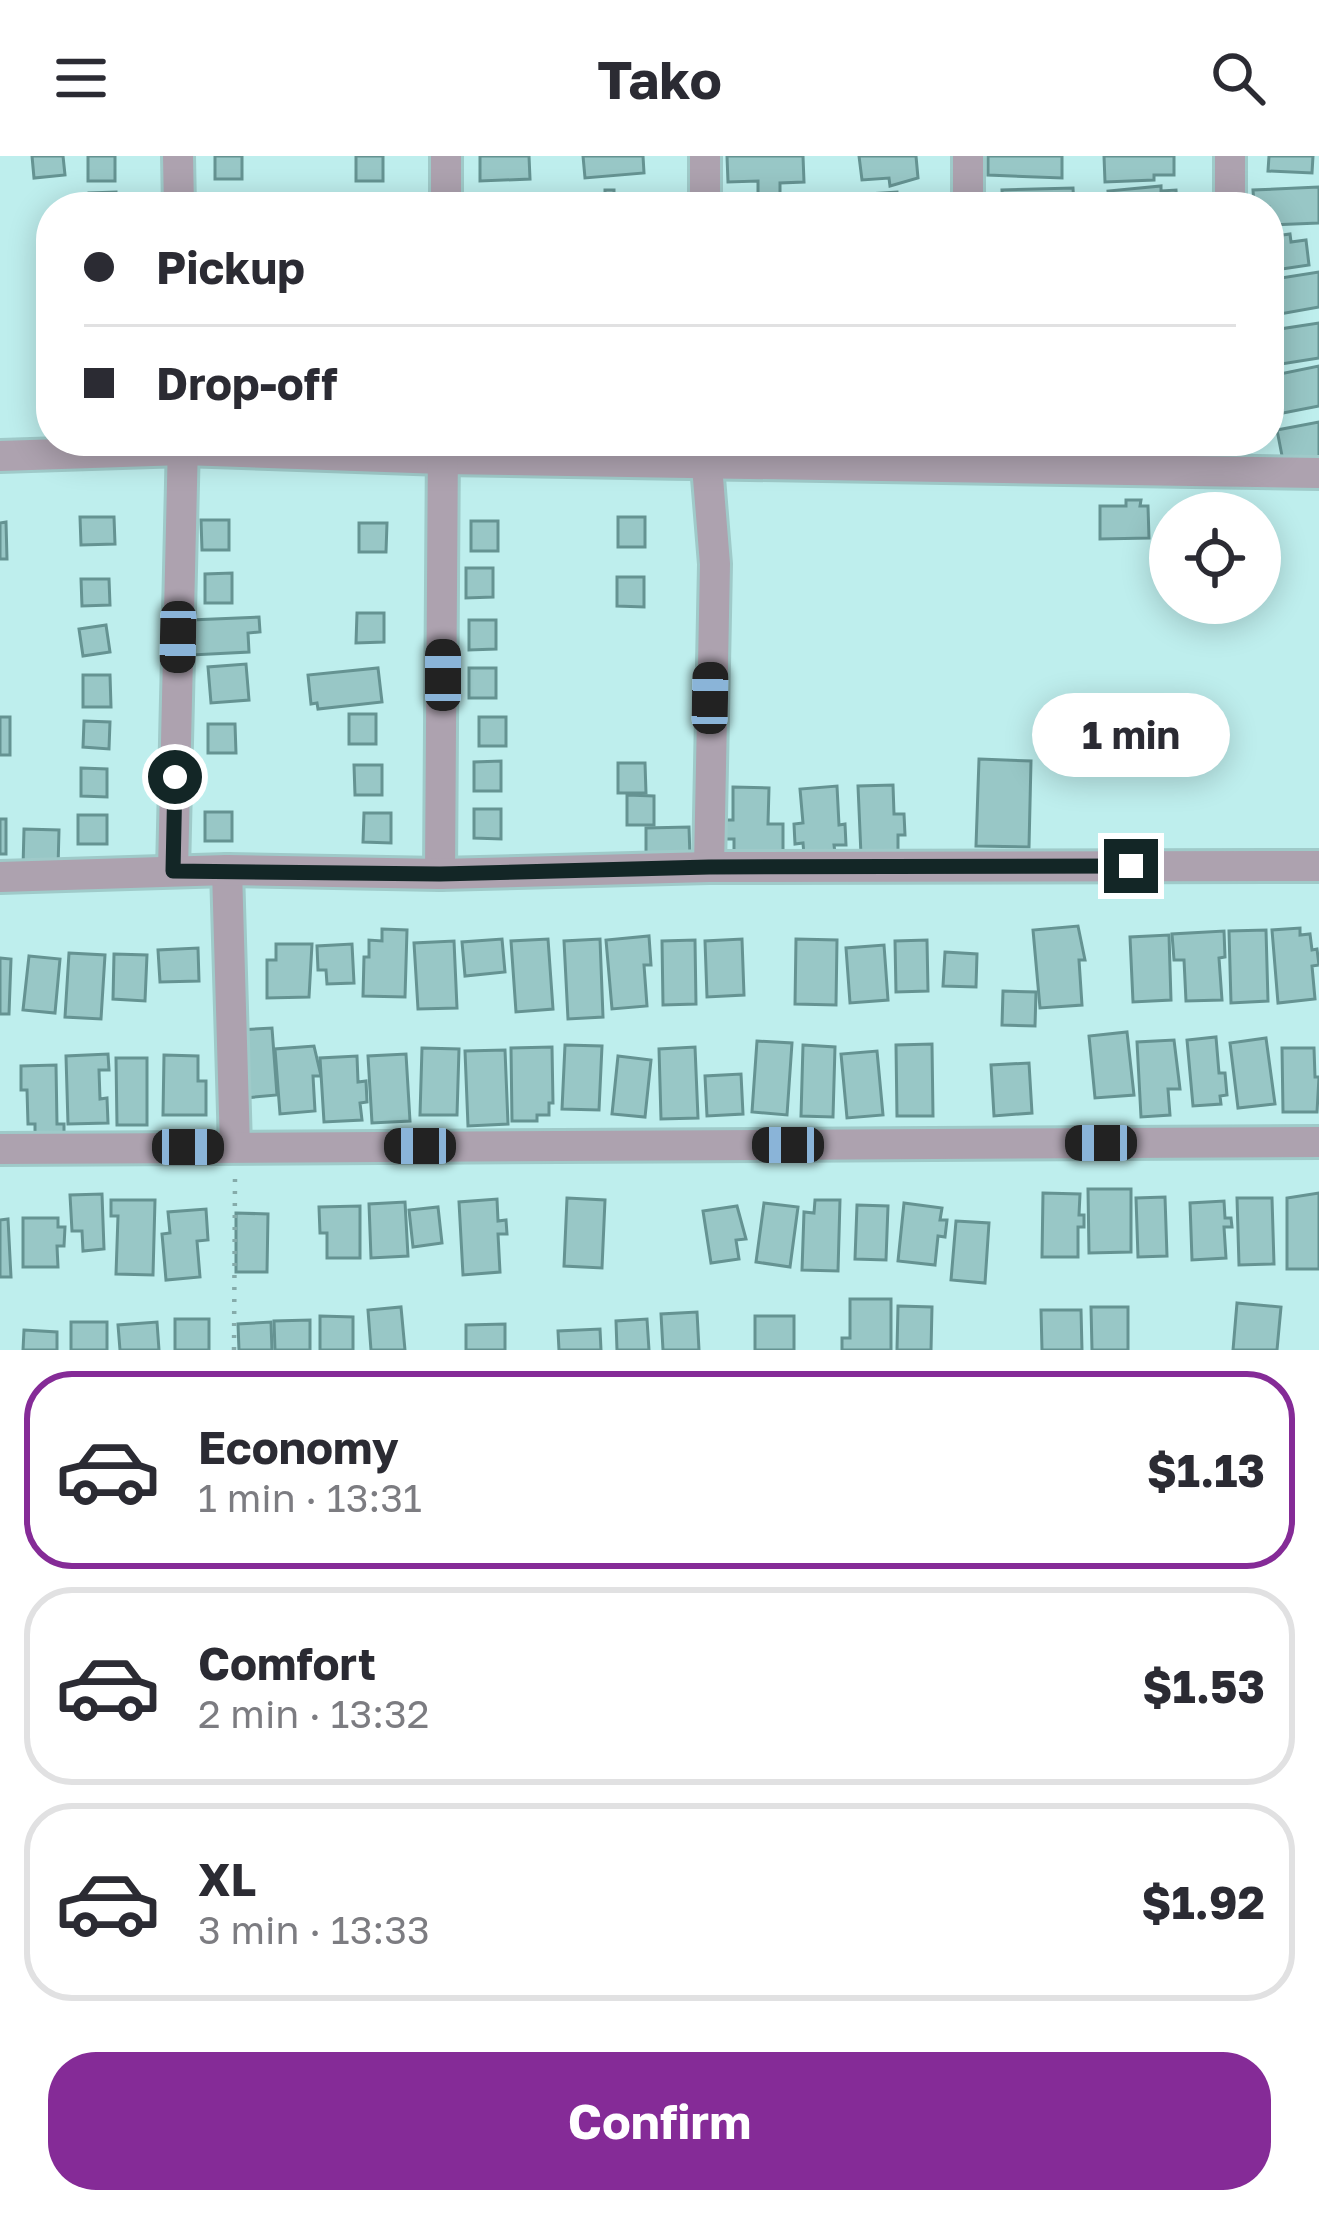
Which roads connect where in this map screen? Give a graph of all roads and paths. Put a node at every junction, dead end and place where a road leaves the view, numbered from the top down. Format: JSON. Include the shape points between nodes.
{"nodes":[{"id":1,"x":178,"y":156,"type":"edge"},
{"id":2,"x":446,"y":156,"type":"edge"},
{"id":3,"x":705,"y":156,"type":"edge"},
{"id":4,"x":968,"y":156,"type":"edge"},
{"id":5,"x":1230,"y":156,"type":"edge"},
{"id":6,"x":179,"y":192,"type":"edge"},
{"id":7,"x":446,"y":192,"type":"edge"},
{"id":8,"x":705,"y":192,"type":"edge"},
{"id":9,"x":968,"y":192,"type":"edge"},
{"id":10,"x":1230,"y":192,"type":"edge"},
{"id":11,"x":36,"y":454,"type":"edge"},
{"id":12,"x":0,"y":456,"type":"edge"},
{"id":13,"x":183,"y":456,"type":"edge"},
{"id":14,"x":443,"y":456,"type":"edge"},
{"id":15,"x":705,"y":456,"type":"edge"},
{"id":16,"x":1232,"y":456,"type":"edge"},
{"id":17,"x":1319,"y":473,"type":"edge"},
{"id":18,"x":1319,"y":866,"type":"edge"},
{"id":19,"x":709,"y":867,"type":"junction"},
{"id":20,"x":227,"y":870,"type":"junction"},
{"id":21,"x":173,"y":871,"type":"junction"},
{"id":22,"x":440,"y":874,"type":"junction"},
{"id":23,"x":0,"y":877,"type":"edge"},
{"id":24,"x":1319,"y":1142,"type":"edge"},
{"id":25,"x":235,"y":1147,"type":"junction"},
{"id":26,"x":0,"y":1149,"type":"edge"},
{"id":27,"x":234,"y":1350,"type":"edge"}],
"edges":[{"from":1,"to":6,"type":"street"},
{"from":2,"to":7,"type":"street"},
{"from":3,"to":8,"type":"street"},
{"from":4,"to":9,"type":"street"},
{"from":5,"to":10,"type":"street"},
{"from":11,"to":12,"type":"street"},
{"from":13,"to":21,"type":"street"},
{"from":14,"to":22,"type":"street"},
{"from":15,"to":19,"type":"street","via":[[715,564]]},
{"from":16,"to":17,"type":"street"},
{"from":18,"to":19,"type":"street"},
{"from":19,"to":22,"type":"street"},
{"from":20,"to":21,"type":"street"},
{"from":20,"to":22,"type":"street"},
{"from":20,"to":25,"type":"street"},
{"from":21,"to":23,"type":"street"},
{"from":24,"to":25,"type":"street"},
{"from":25,"to":26,"type":"street"},
{"from":25,"to":27,"type":"path"}]}
